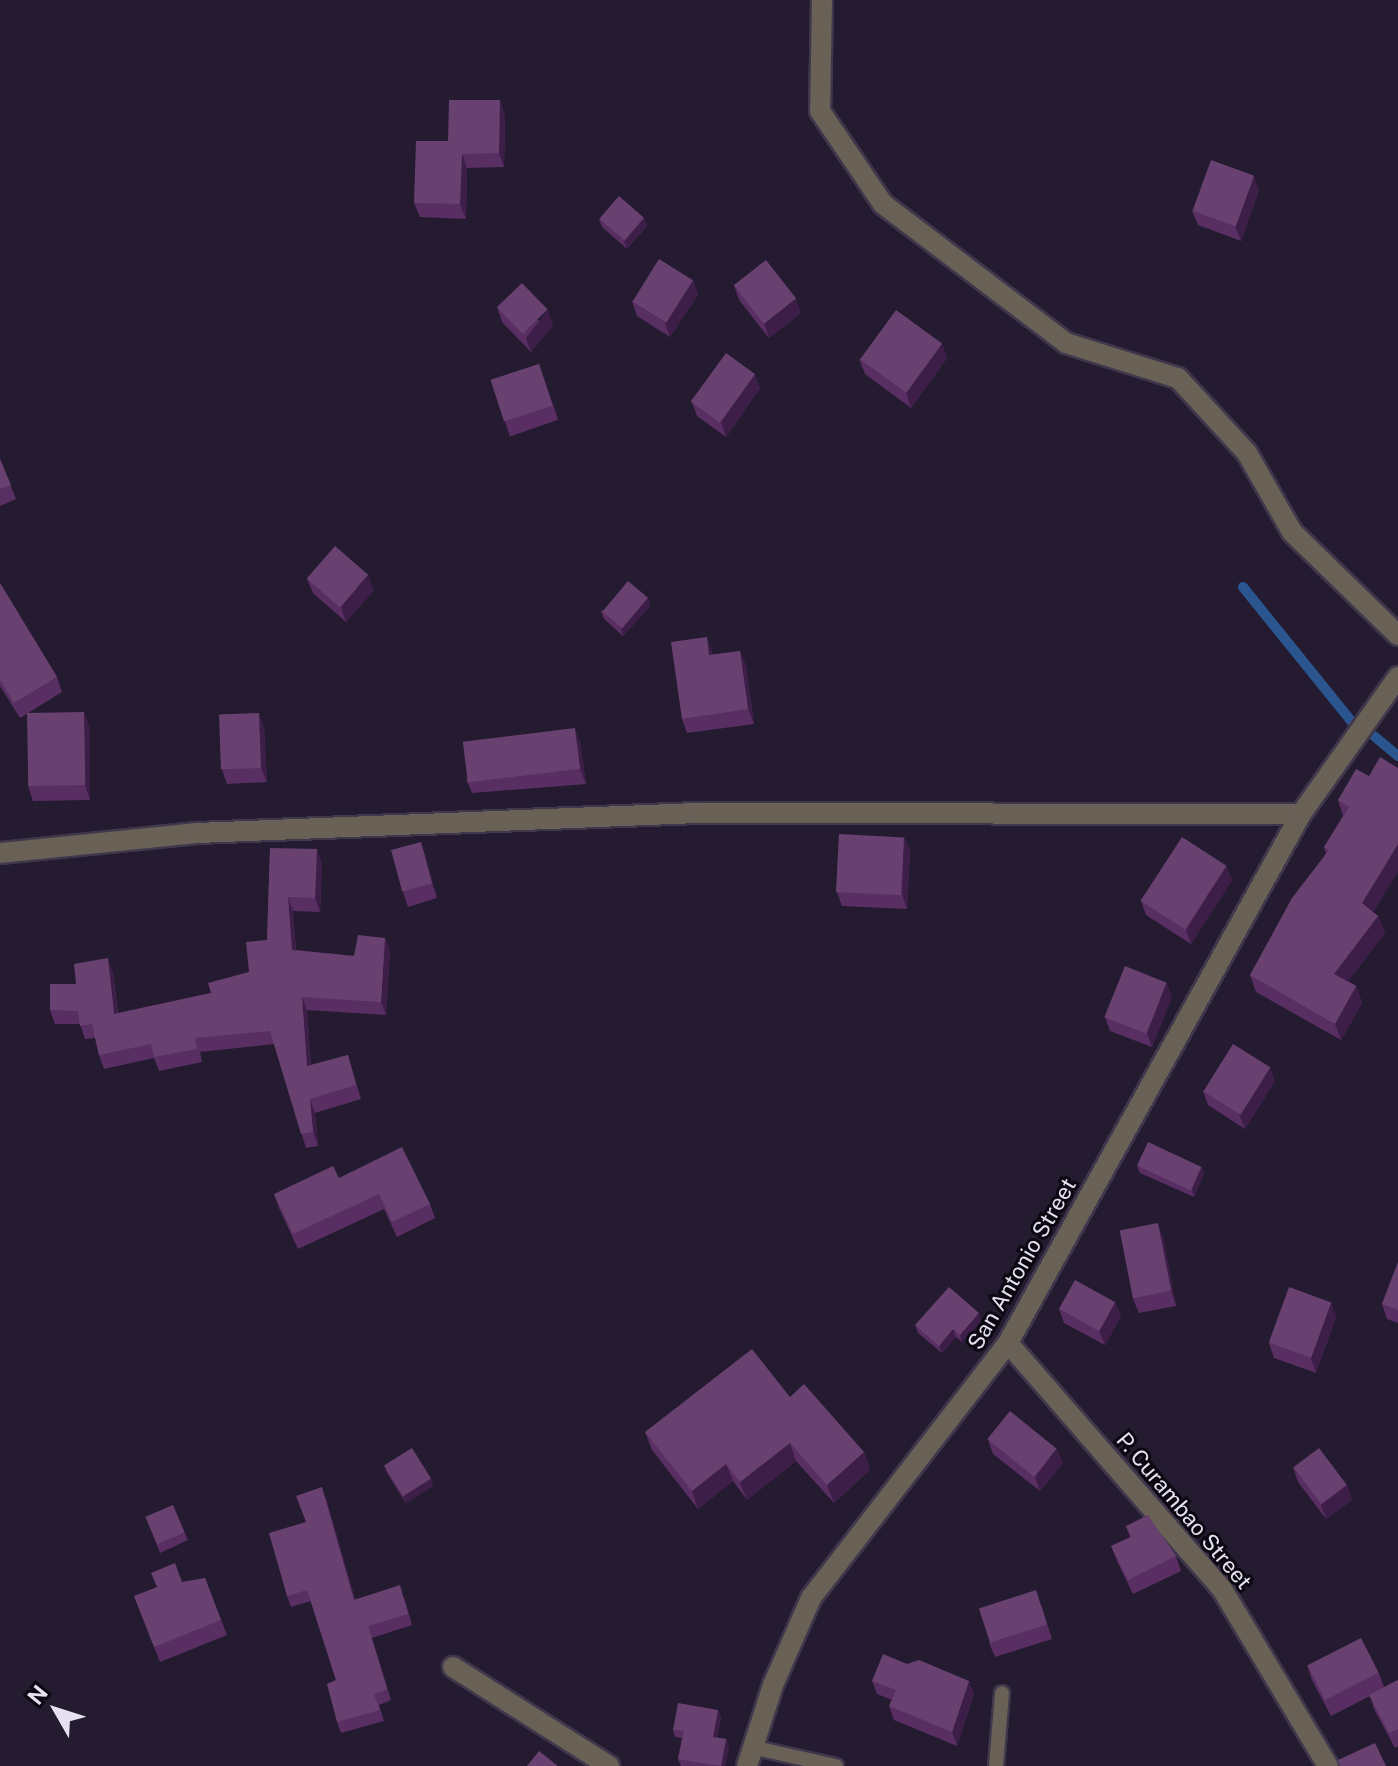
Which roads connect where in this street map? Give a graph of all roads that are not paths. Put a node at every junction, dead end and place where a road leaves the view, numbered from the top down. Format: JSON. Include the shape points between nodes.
{"nodes":[{"id":1,"x":822,"y":0,"type":"edge"},
{"id":2,"x":1398,"y":635,"type":"edge"},
{"id":3,"x":1398,"y":677,"type":"edge"},
{"id":4,"x":1301,"y":814,"type":"junction"},
{"id":5,"x":0,"y":853,"type":"edge"},
{"id":6,"x":1008,"y":1343,"type":"junction"},
{"id":7,"x":453,"y":1667,"type":"dead end"},
{"id":8,"x":1002,"y":1693,"type":"dead end"},
{"id":9,"x":749,"y":1756,"type":"edge"},
{"id":10,"x":609,"y":1766,"type":"edge"},
{"id":11,"x":836,"y":1766,"type":"edge"},
{"id":12,"x":996,"y":1766,"type":"edge"},
{"id":13,"x":1328,"y":1766,"type":"edge"}],
"edges":[{"from":1,"to":2,"type":"street","via":[[820,111],[883,204],[1066,343],[1178,378],[1247,453],[1292,532]]},
{"from":3,"to":4,"type":"street","name":"San Antonio Street"},
{"from":4,"to":5,"type":"street","via":[[698,813],[197,833]]},
{"from":4,"to":6,"type":"street","name":"San Antonio Street"},
{"from":6,"to":9,"type":"street","name":"San Antonio Street","via":[[811,1598]]},
{"from":6,"to":13,"type":"street","name":"P. Curambao Street","via":[[1222,1589]]},
{"from":7,"to":10,"type":"street"},
{"from":8,"to":12,"type":"lane"},
{"from":9,"to":11,"type":"lane"}]}
